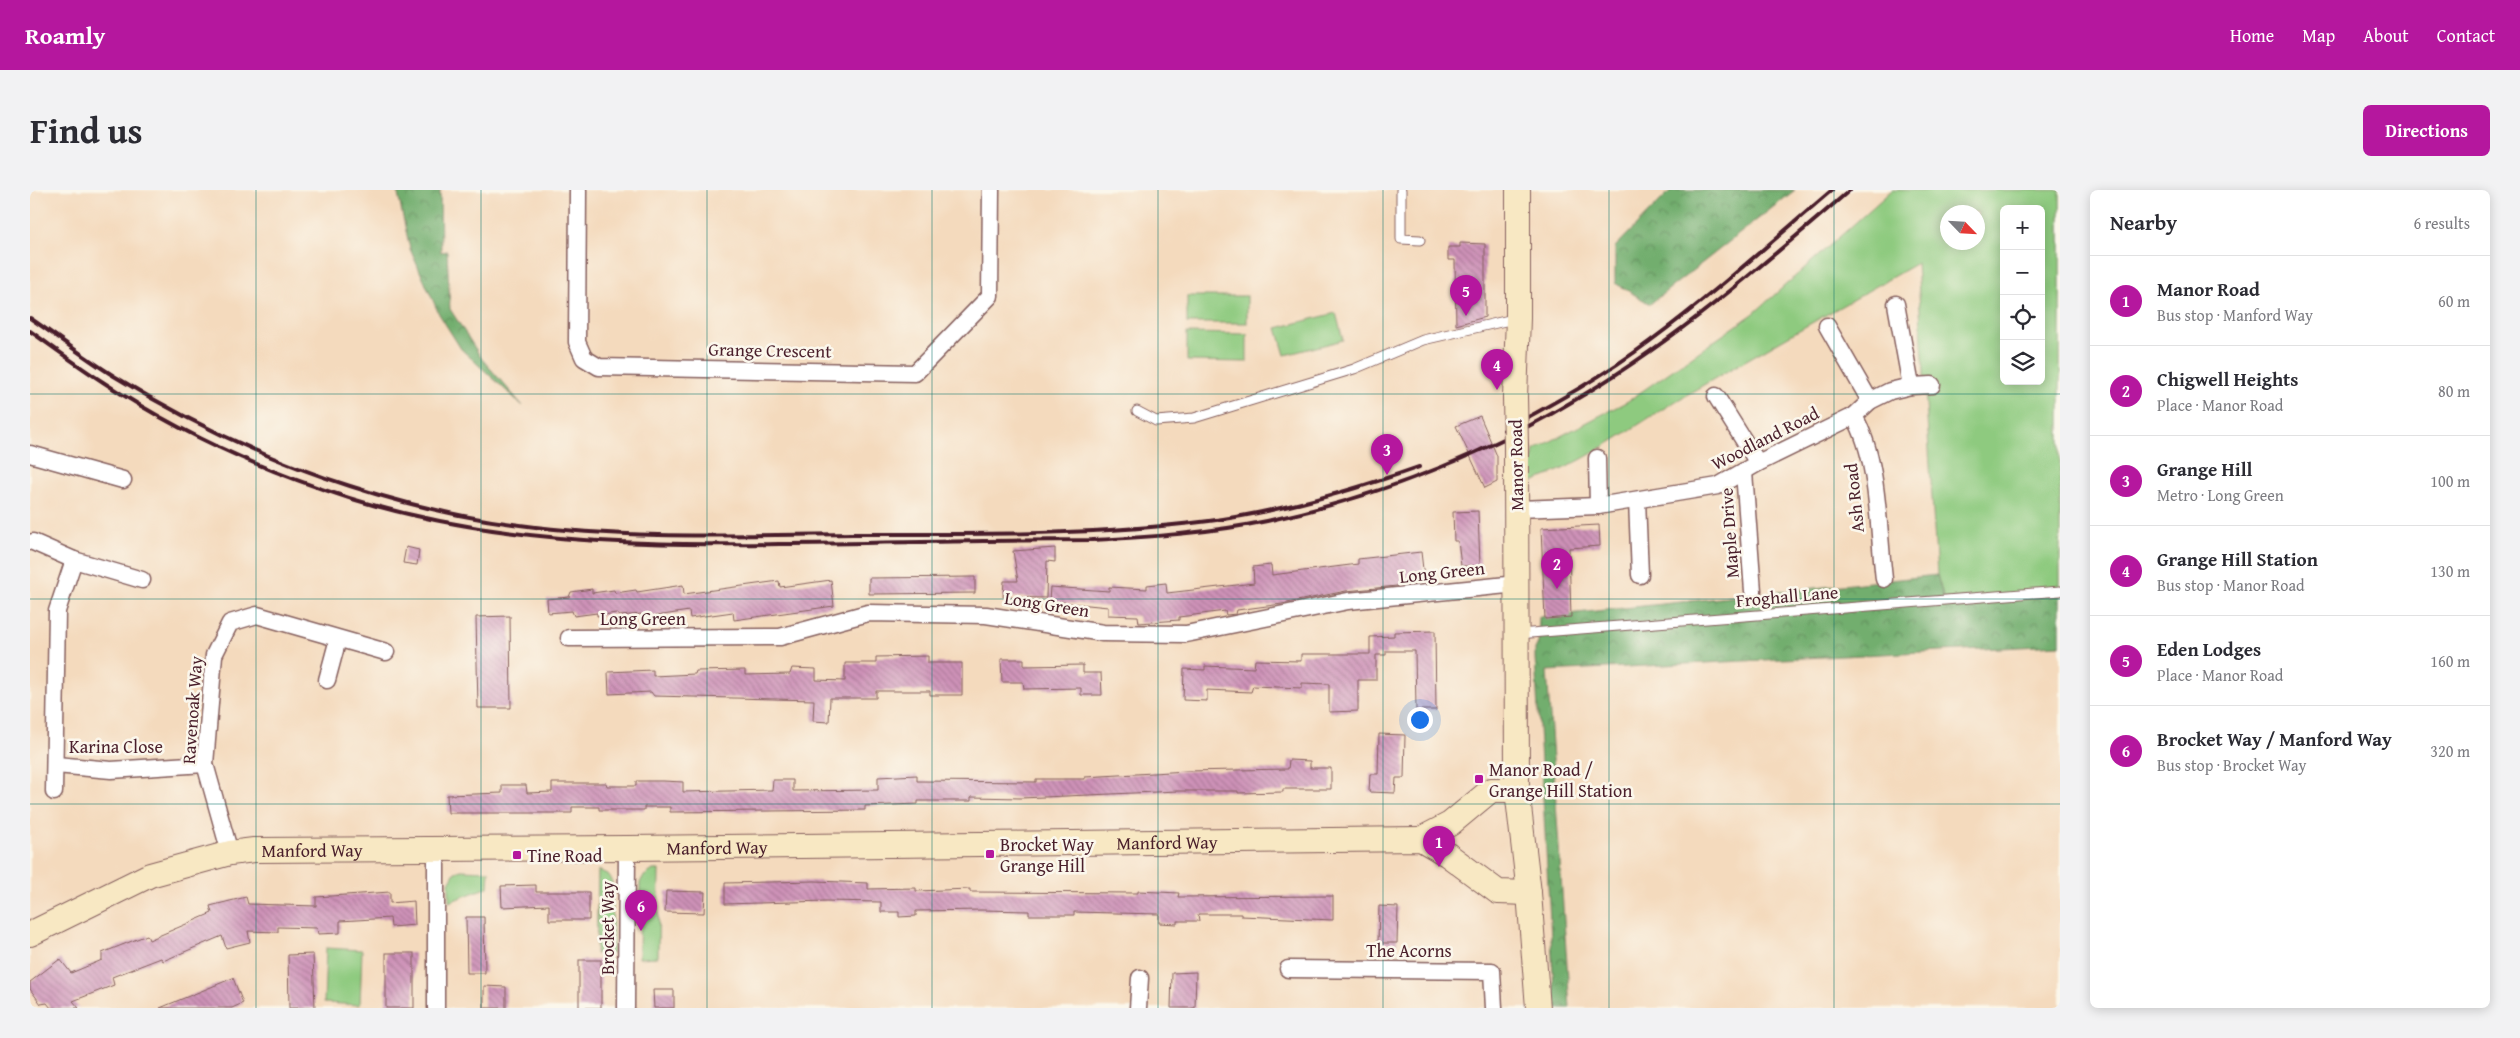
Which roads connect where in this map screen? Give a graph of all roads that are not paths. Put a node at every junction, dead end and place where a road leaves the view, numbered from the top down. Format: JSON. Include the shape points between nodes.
{"nodes":[{"id":1,"x":578,"y":190,"type":"edge"},
{"id":2,"x":991,"y":190,"type":"edge"},
{"id":3,"x":1402,"y":190,"type":"edge"},
{"id":4,"x":1518,"y":190,"type":"edge"},
{"id":5,"x":1420,"y":240,"type":"dead end"},
{"id":6,"x":1896,"y":304,"type":"dead end"},
{"id":7,"x":1518,"y":318,"type":"junction"},
{"id":8,"x":1827,"y":326,"type":"dead end"},
{"id":9,"x":1932,"y":385,"type":"dead end"},
{"id":10,"x":1911,"y":386,"type":"junction"},
{"id":11,"x":1716,"y":396,"type":"dead end"},
{"id":12,"x":1870,"y":401,"type":"junction"},
{"id":13,"x":1137,"y":411,"type":"dead end"},
{"id":14,"x":1854,"y":416,"type":"junction"},
{"id":15,"x":30,"y":454,"type":"edge"},
{"id":16,"x":1597,"y":458,"type":"dead end"},
{"id":17,"x":1758,"y":463,"type":"junction"},
{"id":18,"x":1744,"y":472,"type":"junction"},
{"id":19,"x":123,"y":480,"type":"dead end"},
{"id":20,"x":1637,"y":500,"type":"junction"},
{"id":21,"x":1598,"y":506,"type":"junction"},
{"id":22,"x":1517,"y":509,"type":"junction"},
{"id":23,"x":33,"y":542,"type":"dead end"},
{"id":24,"x":74,"y":560,"type":"junction"},
{"id":25,"x":1640,"y":575,"type":"dead end"},
{"id":26,"x":1884,"y":579,"type":"dead end"},
{"id":27,"x":142,"y":580,"type":"dead end"},
{"id":28,"x":1517,"y":584,"type":"junction"},
{"id":29,"x":1753,"y":591,"type":"dead end"},
{"id":30,"x":2060,"y":591,"type":"edge"},
{"id":31,"x":1517,"y":634,"type":"junction"},
{"id":32,"x":338,"y":638,"type":"junction"},
{"id":33,"x":569,"y":638,"type":"dead end"},
{"id":34,"x":386,"y":652,"type":"dead end"},
{"id":35,"x":327,"y":680,"type":"dead end"},
{"id":36,"x":205,"y":764,"type":"junction"},
{"id":37,"x":56,"y":765,"type":"junction"},
{"id":38,"x":1517,"y":790,"type":"junction"},
{"id":39,"x":54,"y":792,"type":"dead end"},
{"id":40,"x":1421,"y":839,"type":"junction"},
{"id":41,"x":627,"y":848,"type":"junction"},
{"id":42,"x":436,"y":850,"type":"junction"},
{"id":43,"x":230,"y":853,"type":"junction"},
{"id":44,"x":1529,"y":892,"type":"junction"},
{"id":45,"x":30,"y":934,"type":"edge"},
{"id":46,"x":1288,"y":970,"type":"dead end"},
{"id":47,"x":1140,"y":978,"type":"dead end"},
{"id":48,"x":436,"y":1008,"type":"edge"},
{"id":49,"x":626,"y":1008,"type":"edge"},
{"id":50,"x":1138,"y":1008,"type":"edge"},
{"id":51,"x":1494,"y":1008,"type":"edge"},
{"id":52,"x":1538,"y":1008,"type":"edge"}],
"edges":[{"from":1,"to":2,"type":"street","name":"Grange Crescent","via":[[577,342],[584,358],[599,367],[915,372],[990,296]]},
{"from":3,"to":5,"type":"lane","via":[[1401,239]]},
{"from":4,"to":7,"type":"street","name":"Manor Road"},
{"from":6,"to":10,"type":"street"},
{"from":7,"to":13,"type":"lane","via":[[1423,340],[1354,369],[1194,418],[1156,421]]},
{"from":7,"to":22,"type":"street","name":"Manor Road","bridge":true,"via":[[1515,397]]},
{"from":8,"to":12,"type":"street"},
{"from":9,"to":10,"type":"street","name":"Woodland Road"},
{"from":10,"to":12,"type":"street","name":"Woodland Road","via":[[1890,391]]},
{"from":11,"to":17,"type":"street"},
{"from":12,"to":14,"type":"street","name":"Woodland Road"},
{"from":14,"to":17,"type":"street","name":"Woodland Road"},
{"from":14,"to":26,"type":"street","name":"Ash Road","via":[[1870,453]]},
{"from":15,"to":19,"type":"street"},
{"from":16,"to":21,"type":"street"},
{"from":17,"to":18,"type":"street","name":"Woodland Road"},
{"from":18,"to":20,"type":"street","name":"Woodland Road","via":[[1718,486]]},
{"from":18,"to":29,"type":"street","name":"Maple Drive"},
{"from":20,"to":21,"type":"street","name":"Woodland Road"},
{"from":20,"to":25,"type":"street"},
{"from":21,"to":22,"type":"street","name":"Woodland Road"},
{"from":22,"to":28,"type":"street","name":"Manor Road"},
{"from":23,"to":24,"type":"street"},
{"from":24,"to":27,"type":"street"},
{"from":24,"to":37,"type":"street","name":"Karina Close","via":[[57,611]]},
{"from":28,"to":31,"type":"street","name":"Manor Road"},
{"from":28,"to":33,"type":"street","name":"Long Green","via":[[1348,601],[1186,634],[1103,633],[986,615],[868,613],[780,637]]},
{"from":30,"to":31,"type":"lane","name":"Froghall Lane"},
{"from":31,"to":38,"type":"street","name":"Manor Road"},
{"from":32,"to":34,"type":"street","name":"Ravenoak Way"},
{"from":32,"to":35,"type":"street"},
{"from":32,"to":36,"type":"street","name":"Ravenoak Way","via":[[257,615],[230,623],[214,655]]},
{"from":36,"to":37,"type":"street","name":"Karina Close","via":[[111,770]]},
{"from":36,"to":43,"type":"street","name":"Ravenoak Way"},
{"from":37,"to":39,"type":"street","name":"Karina Close"},
{"from":38,"to":40,"type":"street","name":"Manford Way","via":[[1491,790],[1450,824]]},
{"from":38,"to":44,"type":"street","name":"Manor Road"},
{"from":40,"to":41,"type":"street","name":"Manford Way"},
{"from":40,"to":44,"type":"street","via":[[1498,892]]},
{"from":41,"to":42,"type":"street","name":"Manford Way"},
{"from":41,"to":49,"type":"street","name":"Brocket Way"},
{"from":42,"to":43,"type":"street","name":"Manford Way","via":[[254,850]]},
{"from":42,"to":48,"type":"street"},
{"from":43,"to":45,"type":"street","name":"Manford Way","via":[[150,875]]},
{"from":44,"to":52,"type":"street","name":"Manor Road"},
{"from":46,"to":51,"type":"street","name":"The Acorns","via":[[1492,971]]},
{"from":47,"to":50,"type":"street"}]}
